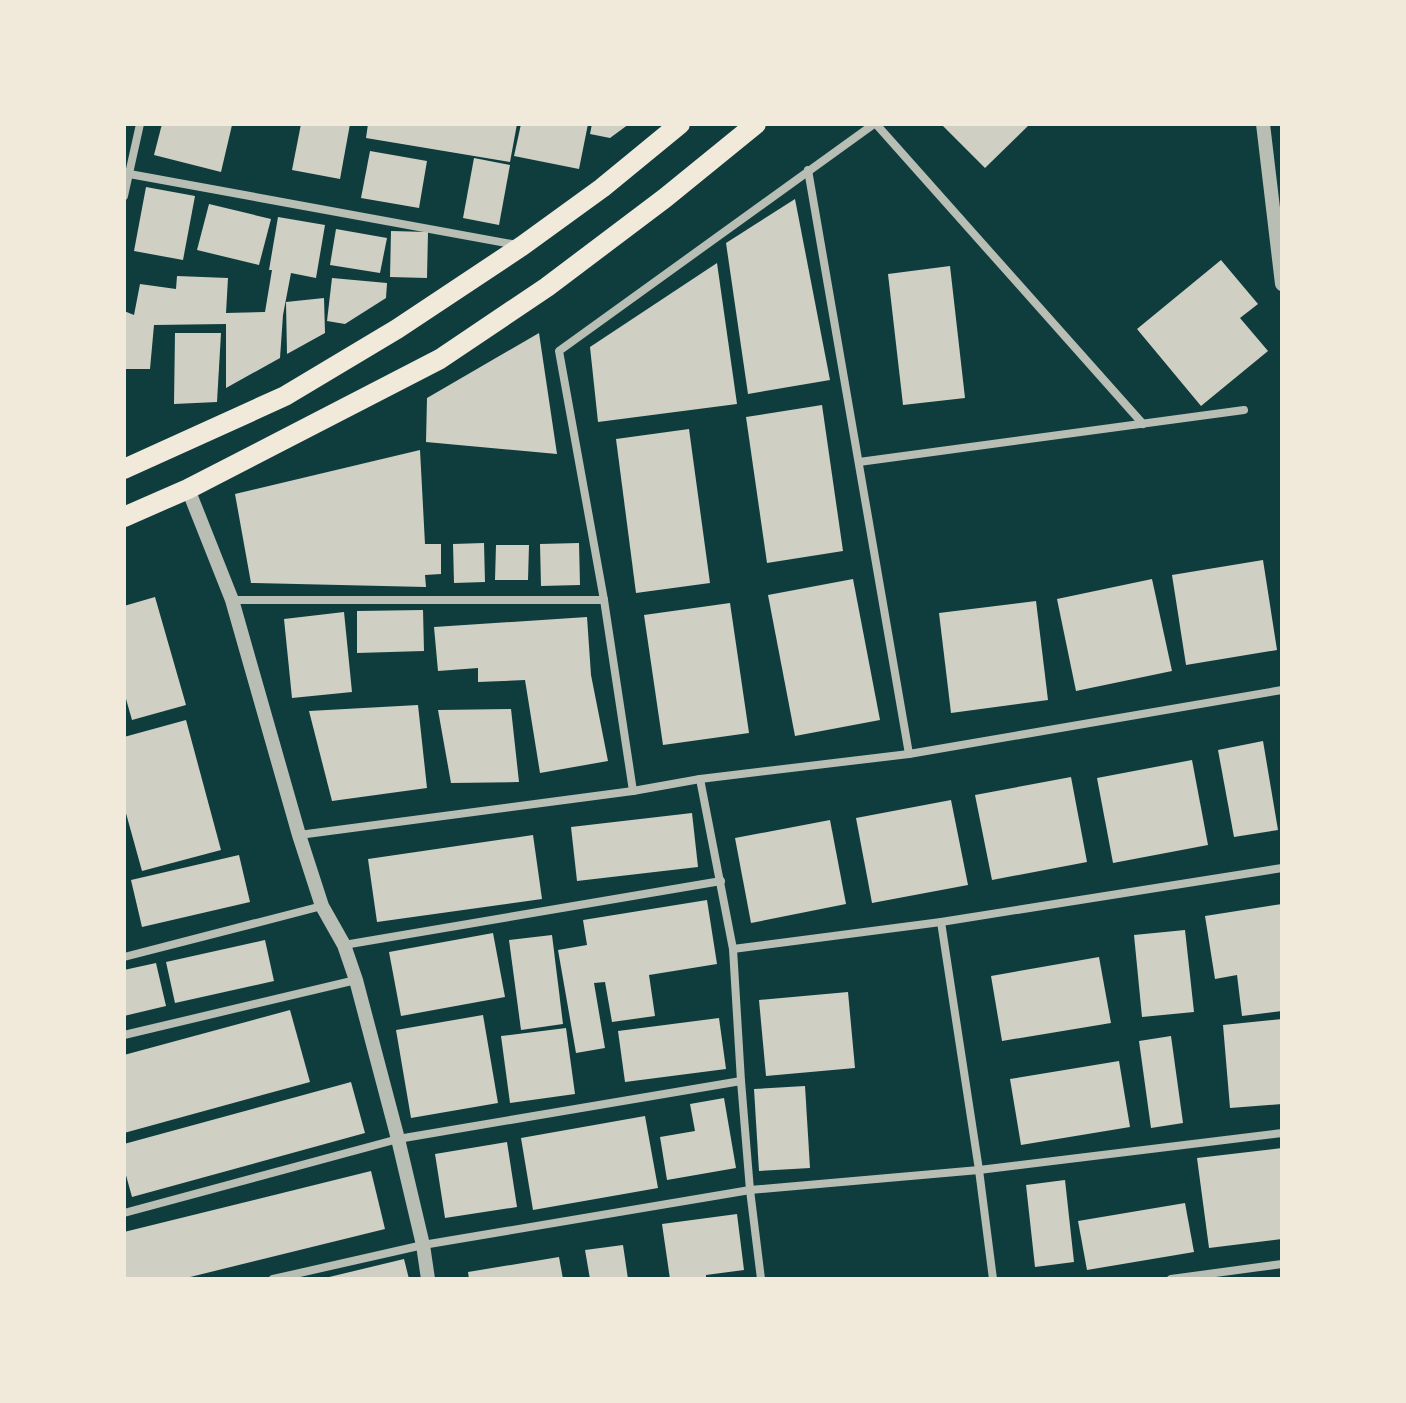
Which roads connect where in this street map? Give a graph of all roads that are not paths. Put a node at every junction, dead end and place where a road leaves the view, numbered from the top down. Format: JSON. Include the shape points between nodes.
{"nodes":[{"id":1,"x":140,"y":124,"type":"edge"},
{"id":2,"x":680,"y":124,"type":"edge"},
{"id":3,"x":756,"y":124,"type":"edge"},
{"id":4,"x":875,"y":124,"type":"edge"},
{"id":5,"x":1263,"y":124,"type":"edge"},
{"id":6,"x":808,"y":170,"type":"junction"},
{"id":7,"x":126,"y":173,"type":"edge"},
{"id":8,"x":124,"y":196,"type":"edge"},
{"id":9,"x":522,"y":246,"type":"junction"},
{"id":10,"x":1282,"y":284,"type":"edge"},
{"id":11,"x":1244,"y":410,"type":"dead end"},
{"id":12,"x":1143,"y":424,"type":"junction"},
{"id":13,"x":859,"y":462,"type":"junction"},
{"id":14,"x":124,"y":469,"type":"edge"},
{"id":15,"x":188,"y":489,"type":"junction"},
{"id":16,"x":124,"y":517,"type":"edge"},
{"id":17,"x":232,"y":600,"type":"junction"},
{"id":18,"x":604,"y":600,"type":"junction"},
{"id":19,"x":1282,"y":690,"type":"edge"},
{"id":20,"x":909,"y":754,"type":"junction"},
{"id":21,"x":700,"y":779,"type":"junction"},
{"id":22,"x":633,"y":791,"type":"junction"},
{"id":23,"x":299,"y":835,"type":"junction"},
{"id":24,"x":1282,"y":868,"type":"edge"},
{"id":25,"x":721,"y":881,"type":"junction"},
{"id":26,"x":322,"y":906,"type":"junction"},
{"id":27,"x":941,"y":922,"type":"junction"},
{"id":28,"x":344,"y":945,"type":"junction"},
{"id":29,"x":733,"y":949,"type":"junction"},
{"id":30,"x":124,"y":957,"type":"edge"},
{"id":31,"x":356,"y":980,"type":"junction"},
{"id":32,"x":124,"y":1035,"type":"edge"},
{"id":33,"x":741,"y":1081,"type":"junction"},
{"id":34,"x":1282,"y":1133,"type":"edge"},
{"id":35,"x":398,"y":1139,"type":"junction"},
{"id":36,"x":979,"y":1170,"type":"junction"},
{"id":37,"x":750,"y":1190,"type":"junction"},
{"id":38,"x":124,"y":1213,"type":"edge"},
{"id":39,"x":423,"y":1245,"type":"junction"},
{"id":40,"x":1282,"y":1264,"type":"edge"},
{"id":41,"x":273,"y":1279,"type":"edge"},
{"id":42,"x":428,"y":1279,"type":"edge"},
{"id":43,"x":761,"y":1279,"type":"edge"},
{"id":44,"x":993,"y":1279,"type":"edge"},
{"id":45,"x":1171,"y":1279,"type":"edge"}],
"edges":[{"from":1,"to":7,"type":"street"},
{"from":2,"to":9,"type":"main road"},
{"from":3,"to":15,"type":"main road","via":[[547,287],[440,359]]},
{"from":4,"to":6,"type":"street"},
{"from":4,"to":12,"type":"street"},
{"from":5,"to":10,"type":"street"},
{"from":6,"to":13,"type":"street"},
{"from":6,"to":18,"type":"street","via":[[559,351]]},
{"from":7,"to":8,"type":"street"},
{"from":7,"to":9,"type":"street"},
{"from":9,"to":14,"type":"main road","via":[[285,396]]},
{"from":11,"to":12,"type":"street"},
{"from":12,"to":13,"type":"street"},
{"from":13,"to":20,"type":"street"},
{"from":15,"to":16,"type":"main road"},
{"from":15,"to":17,"type":"street"},
{"from":17,"to":18,"type":"street"},
{"from":17,"to":23,"type":"street"},
{"from":18,"to":22,"type":"street"},
{"from":19,"to":20,"type":"street"},
{"from":20,"to":21,"type":"street"},
{"from":21,"to":22,"type":"street"},
{"from":21,"to":25,"type":"street"},
{"from":22,"to":23,"type":"street"},
{"from":23,"to":26,"type":"street"},
{"from":24,"to":27,"type":"street"},
{"from":25,"to":28,"type":"street"},
{"from":25,"to":29,"type":"street"},
{"from":26,"to":28,"type":"street"},
{"from":26,"to":30,"type":"street"},
{"from":27,"to":29,"type":"street"},
{"from":27,"to":36,"type":"street"},
{"from":28,"to":31,"type":"street"},
{"from":29,"to":33,"type":"street"},
{"from":31,"to":32,"type":"street"},
{"from":31,"to":35,"type":"street"},
{"from":33,"to":35,"type":"street"},
{"from":33,"to":37,"type":"street"},
{"from":34,"to":36,"type":"street"},
{"from":35,"to":38,"type":"street"},
{"from":35,"to":39,"type":"street"},
{"from":36,"to":37,"type":"street"},
{"from":36,"to":44,"type":"street"},
{"from":37,"to":39,"type":"street"},
{"from":37,"to":43,"type":"street"},
{"from":39,"to":41,"type":"street"},
{"from":39,"to":42,"type":"street"},
{"from":40,"to":45,"type":"street"}]}
